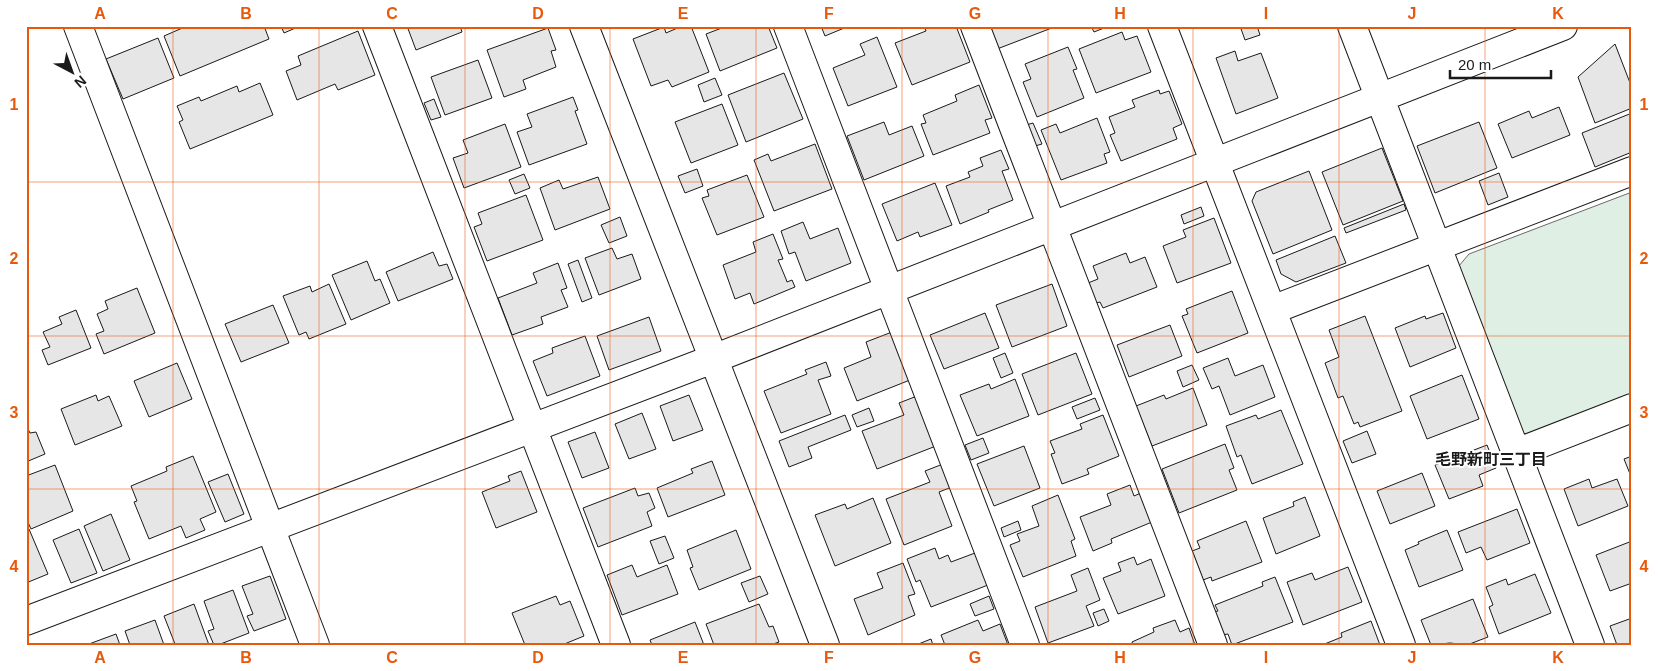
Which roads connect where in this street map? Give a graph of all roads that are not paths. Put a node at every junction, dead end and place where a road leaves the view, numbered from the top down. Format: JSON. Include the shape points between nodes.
{"nodes":[{"id":1,"x":78,"y":26,"type":"edge"},
{"id":2,"x":377,"y":26,"type":"edge"},
{"id":3,"x":584,"y":26,"type":"edge"},
{"id":4,"x":788,"y":26,"type":"edge"},
{"id":5,"x":974,"y":26,"type":"edge"},
{"id":6,"x":1162,"y":26,"type":"edge"},
{"id":7,"x":1352,"y":26,"type":"edge"},
{"id":8,"x":1563,"y":26,"type":"edge"},
{"id":9,"x":1379,"y":98,"type":"junction"},
{"id":10,"x":1215,"y":163,"type":"junction"},
{"id":11,"x":1632,"y":172,"type":"edge"},
{"id":12,"x":1052,"y":227,"type":"junction"},
{"id":13,"x":1436,"y":246,"type":"junction"},
{"id":14,"x":889,"y":291,"type":"junction"},
{"id":15,"x":1272,"y":310,"type":"junction"},
{"id":16,"x":713,"y":359,"type":"junction"},
{"id":17,"x":1632,"y":408,"type":"edge"},
{"id":18,"x":533,"y":428,"type":"junction"},
{"id":19,"x":1516,"y":453,"type":"junction"},
{"id":20,"x":270,"y":528,"type":"junction"},
{"id":21,"x":26,"y":621,"type":"edge"},
{"id":22,"x":315,"y":645,"type":"edge"},
{"id":23,"x":616,"y":645,"type":"edge"},
{"id":24,"x":825,"y":645,"type":"edge"},
{"id":25,"x":1025,"y":645,"type":"edge"},
{"id":26,"x":1213,"y":645,"type":"edge"},
{"id":27,"x":1401,"y":645,"type":"edge"},
{"id":28,"x":1590,"y":645,"type":"edge"}],
"edges":[{"from":1,"to":20,"type":"street"},
{"from":2,"to":18,"type":"street"},
{"from":3,"to":16,"type":"street"},
{"from":4,"to":14,"type":"street"},
{"from":5,"to":12,"type":"street"},
{"from":6,"to":10,"type":"street"},
{"from":7,"to":9,"type":"street"},
{"from":8,"to":9,"type":"street"},
{"from":9,"to":10,"type":"street"},
{"from":9,"to":13,"type":"street"},
{"from":10,"to":12,"type":"street"},
{"from":10,"to":15,"type":"street"},
{"from":11,"to":13,"type":"street"},
{"from":12,"to":14,"type":"street"},
{"from":12,"to":26,"type":"street"},
{"from":13,"to":15,"type":"street"},
{"from":13,"to":19,"type":"street"},
{"from":14,"to":16,"type":"street"},
{"from":14,"to":25,"type":"street"},
{"from":15,"to":27,"type":"street"},
{"from":16,"to":18,"type":"street"},
{"from":16,"to":24,"type":"street"},
{"from":17,"to":19,"type":"street"},
{"from":18,"to":20,"type":"street"},
{"from":18,"to":23,"type":"street"},
{"from":19,"to":28,"type":"street"},
{"from":20,"to":21,"type":"street"},
{"from":20,"to":22,"type":"street"}]}
